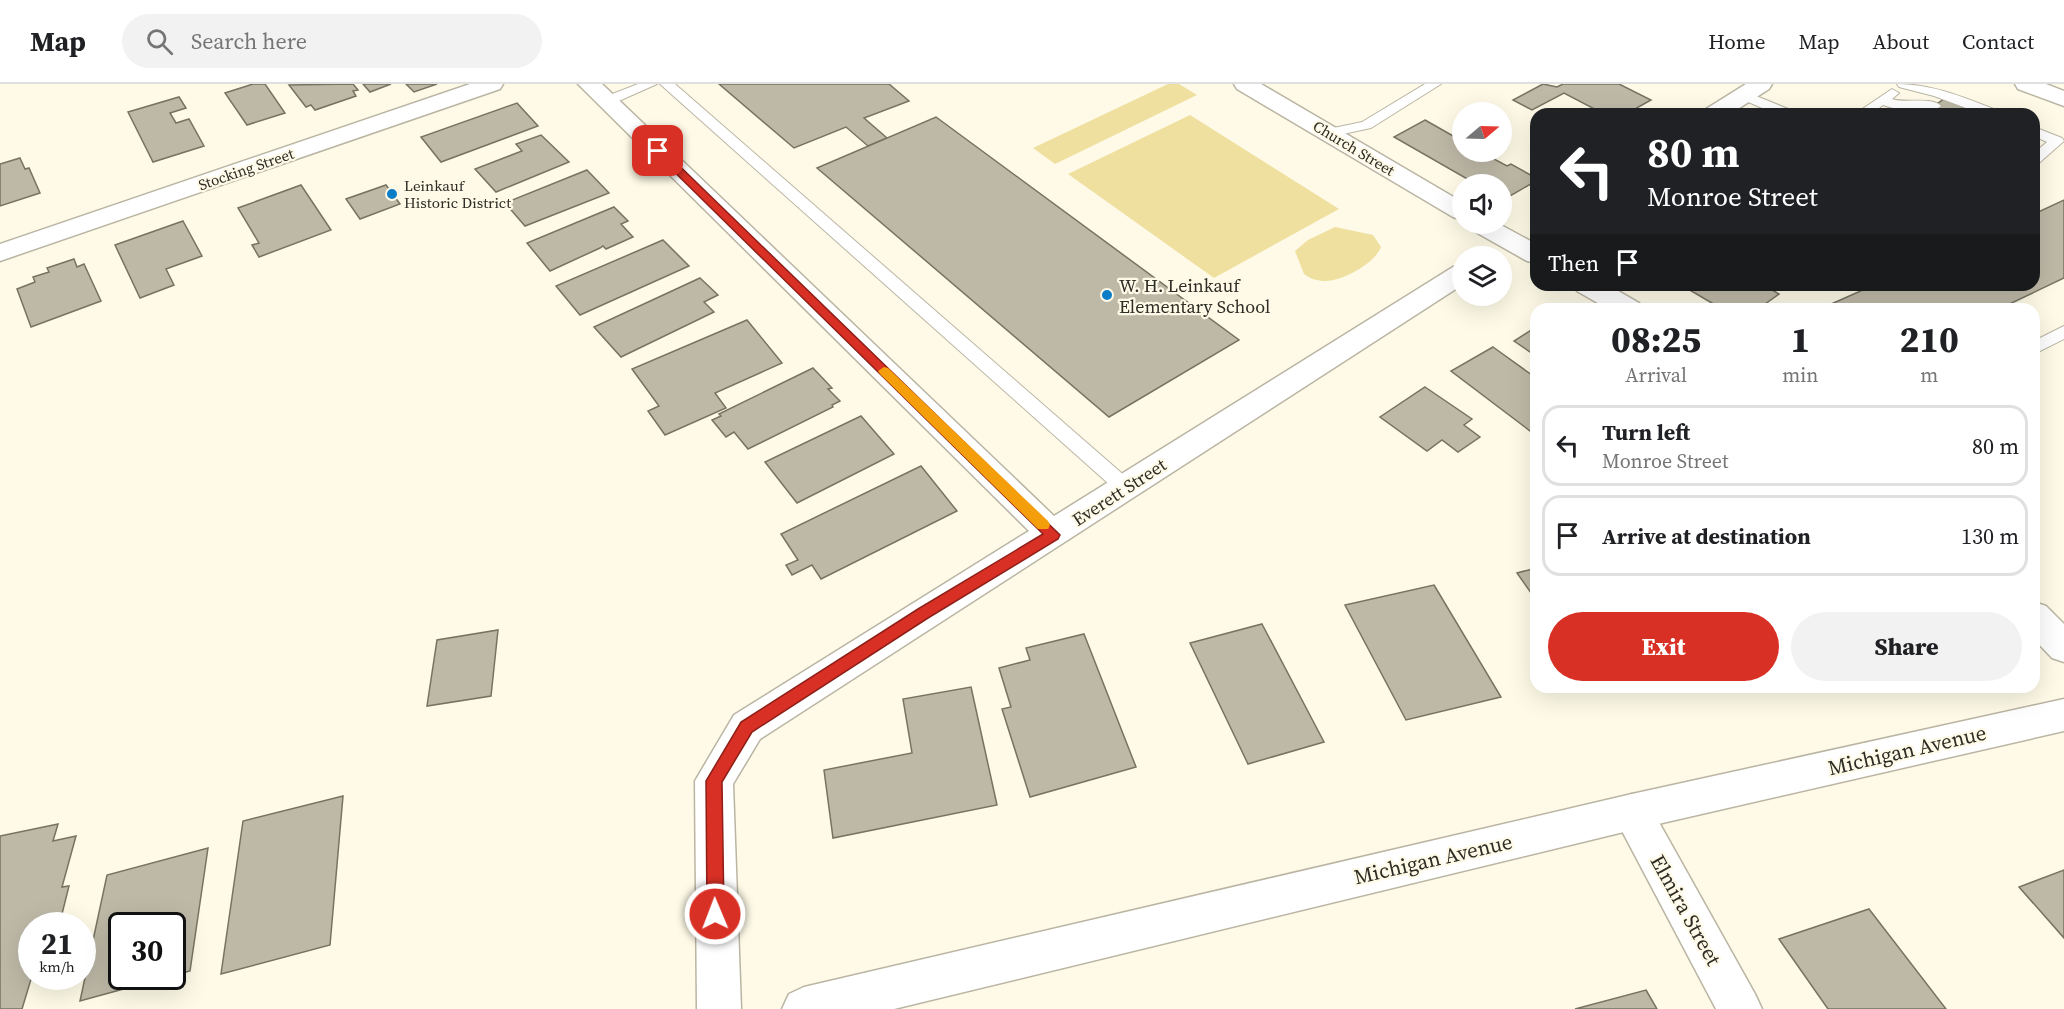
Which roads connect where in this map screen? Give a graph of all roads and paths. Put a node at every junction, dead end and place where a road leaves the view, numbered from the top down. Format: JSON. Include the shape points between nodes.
{"nodes":[{"id":1,"x":492,"y":84,"type":"edge"},
{"id":2,"x":650,"y":84,"type":"edge"},
{"id":3,"x":667,"y":84,"type":"edge"},
{"id":4,"x":1245,"y":84,"type":"edge"},
{"id":5,"x":1434,"y":84,"type":"edge"},
{"id":6,"x":1904,"y":84,"type":"edge"},
{"id":7,"x":2026,"y":84,"type":"edge"},
{"id":8,"x":1753,"y":89,"type":"edge"},
{"id":9,"x":598,"y":93,"type":"edge"},
{"id":10,"x":2064,"y":99,"type":"edge"},
{"id":11,"x":1882,"y":100,"type":"junction"},
{"id":12,"x":1934,"y":106,"type":"dead end"},
{"id":13,"x":1723,"y":108,"type":"edge"},
{"id":14,"x":1780,"y":108,"type":"edge"},
{"id":15,"x":1871,"y":108,"type":"edge"},
{"id":16,"x":1900,"y":108,"type":"edge"},
{"id":17,"x":1919,"y":108,"type":"edge"},
{"id":18,"x":1978,"y":108,"type":"edge"},
{"id":19,"x":1329,"y":133,"type":"junction"},
{"id":20,"x":2040,"y":133,"type":"edge"},
{"id":21,"x":2060,"y":139,"type":"edge"},
{"id":22,"x":2040,"y":155,"type":"edge"},
{"id":23,"x":1452,"y":206,"type":"edge"},
{"id":24,"x":1530,"y":230,"type":"edge"},
{"id":25,"x":1498,"y":234,"type":"edge"},
{"id":26,"x":1512,"y":242,"type":"junction"},
{"id":27,"x":1505,"y":246,"type":"edge"},
{"id":28,"x":1530,"y":252,"type":"edge"},
{"id":29,"x":0,"y":253,"type":"edge"},
{"id":30,"x":1452,"y":279,"type":"edge"},
{"id":31,"x":1598,"y":291,"type":"edge"},
{"id":32,"x":1618,"y":303,"type":"edge"},
{"id":33,"x":2064,"y":332,"type":"edge"},
{"id":34,"x":2040,"y":345,"type":"edge"},
{"id":35,"x":1126,"y":488,"type":"junction"},
{"id":36,"x":1053,"y":535,"type":"junction"},
{"id":37,"x":2040,"y":622,"type":"edge"},
{"id":38,"x":2064,"y":647,"type":"edge"},
{"id":39,"x":2064,"y":715,"type":"edge"},
{"id":40,"x":1632,"y":812,"type":"junction"},
{"id":41,"x":719,"y":1009,"type":"edge"},
{"id":42,"x":804,"y":1009,"type":"edge"},
{"id":43,"x":1740,"y":1009,"type":"edge"}],
"edges":[{"from":1,"to":29,"type":"street","name":"Stocking Street"},
{"from":2,"to":9,"type":"lane"},
{"from":3,"to":35,"type":"lane"},
{"from":4,"to":19,"type":"street","name":"Church Street"},
{"from":5,"to":19,"type":"lane","via":[[1366,125]]},
{"from":6,"to":11,"type":"lane"},
{"from":6,"to":18,"type":"lane"},
{"from":7,"to":10,"type":"street"},
{"from":8,"to":13,"type":"street"},
{"from":8,"to":14,"type":"lane"},
{"from":9,"to":36,"type":"street"},
{"from":11,"to":15,"type":"lane"},
{"from":11,"to":16,"type":"lane"},
{"from":12,"to":17,"type":"lane"},
{"from":19,"to":23,"type":"street","name":"Church Street"},
{"from":20,"to":21,"type":"lane"},
{"from":21,"to":22,"type":"lane"},
{"from":24,"to":26,"type":"street"},
{"from":25,"to":26,"type":"street"},
{"from":26,"to":27,"type":"street"},
{"from":26,"to":28,"type":"street"},
{"from":30,"to":35,"type":"street","name":"Everett Street"},
{"from":31,"to":32,"type":"street"},
{"from":33,"to":34,"type":"lane"},
{"from":35,"to":36,"type":"street","name":"Everett Street"},
{"from":36,"to":41,"type":"street","name":"Everett Street","via":[[747,727],[714,781]]},
{"from":37,"to":38,"type":"street"},
{"from":39,"to":40,"type":"street","name":"Michigan Avenue"},
{"from":40,"to":42,"type":"street","name":"Michigan Avenue"},
{"from":40,"to":43,"type":"street","name":"Elmira Street"}]}
